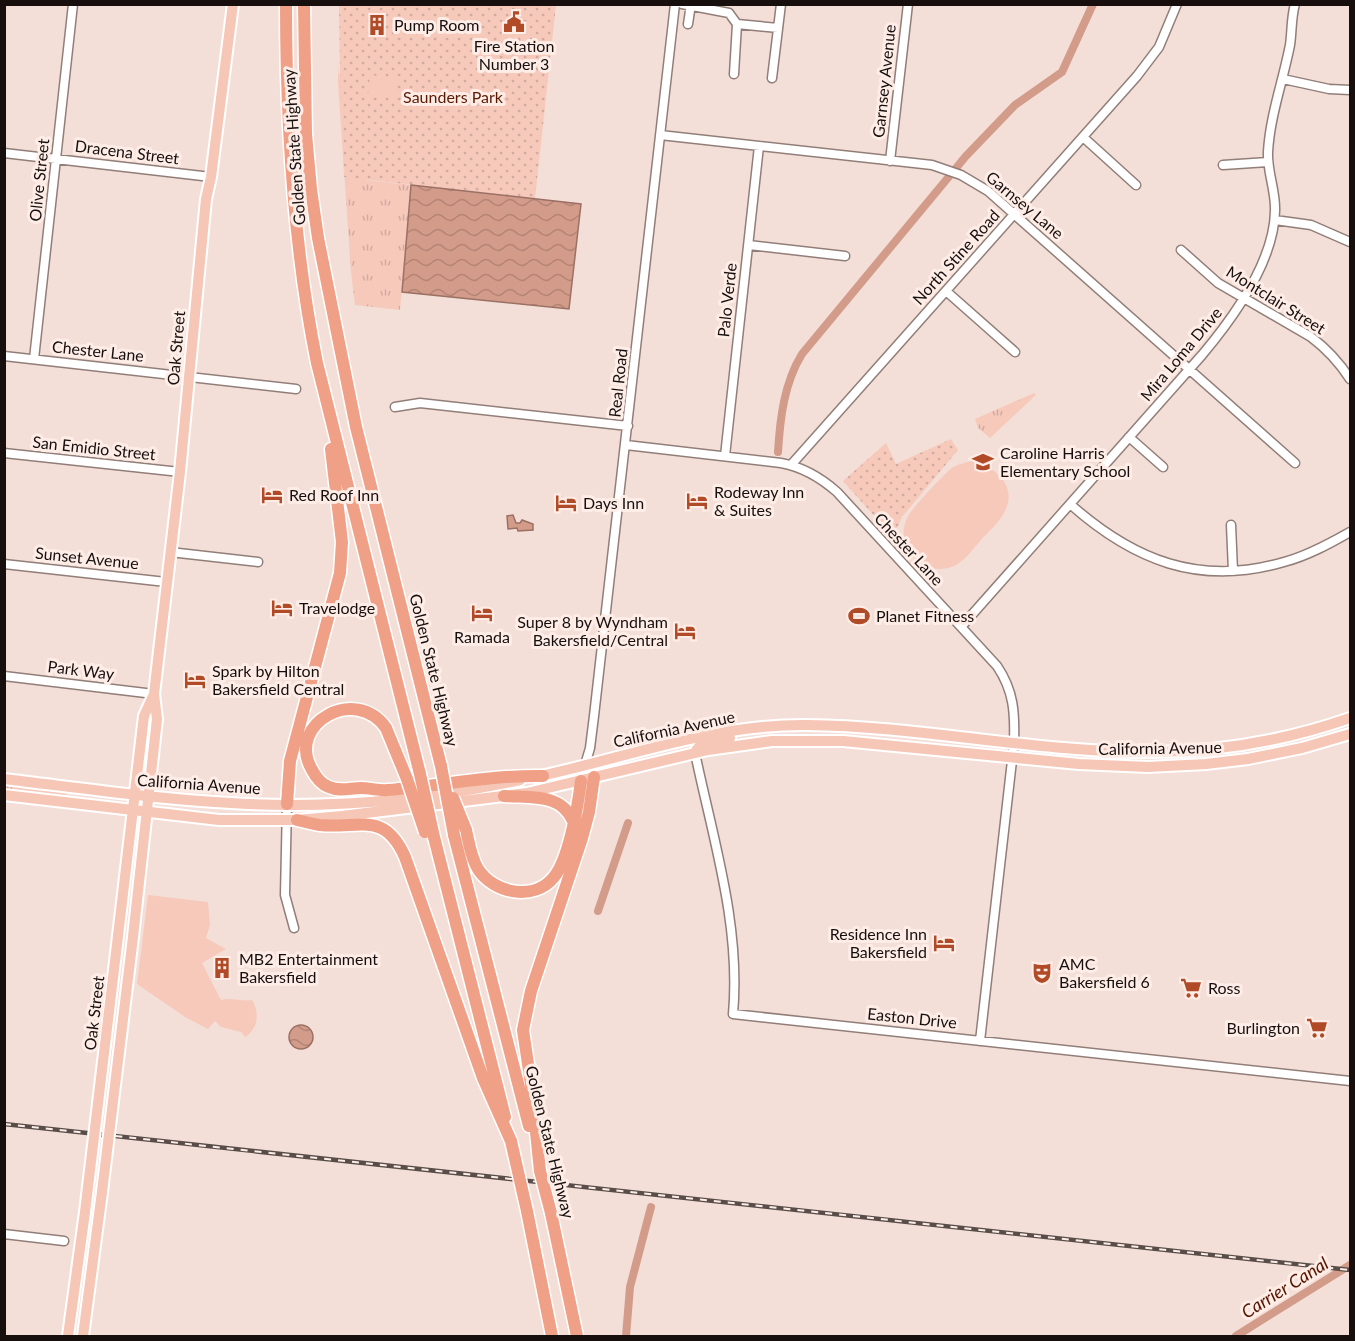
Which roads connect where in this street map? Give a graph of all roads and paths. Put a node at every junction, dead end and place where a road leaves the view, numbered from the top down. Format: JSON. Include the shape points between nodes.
{"nodes":[{"id":1,"x":73,"y":4,"type":"edge"},
{"id":2,"x":233,"y":4,"type":"edge"},
{"id":3,"x":286,"y":4,"type":"edge"},
{"id":4,"x":304,"y":4,"type":"edge"},
{"id":5,"x":675,"y":4,"type":"edge"},
{"id":6,"x":682,"y":4,"type":"edge"},
{"id":7,"x":781,"y":4,"type":"edge"},
{"id":8,"x":908,"y":4,"type":"edge"},
{"id":9,"x":1177,"y":4,"type":"edge"},
{"id":10,"x":1295,"y":4,"type":"edge"},
{"id":11,"x":691,"y":6,"type":"edge"},
{"id":12,"x":688,"y":24,"type":"dead end"},
{"id":13,"x":737,"y":24,"type":"junction"},
{"id":14,"x":778,"y":28,"type":"junction"},
{"id":15,"x":734,"y":74,"type":"dead end"},
{"id":16,"x":772,"y":78,"type":"dead end"},
{"id":17,"x":1282,"y":79,"type":"junction"},
{"id":18,"x":1350,"y":90,"type":"edge"},
{"id":19,"x":660,"y":135,"type":"junction"},
{"id":20,"x":1083,"y":137,"type":"junction"},
{"id":21,"x":759,"y":146,"type":"junction"},
{"id":22,"x":4,"y":153,"type":"edge"},
{"id":23,"x":56,"y":159,"type":"junction"},
{"id":24,"x":890,"y":160,"type":"junction"},
{"id":25,"x":1268,"y":162,"type":"junction"},
{"id":26,"x":1223,"y":165,"type":"dead end"},
{"id":27,"x":211,"y":177,"type":"junction"},
{"id":28,"x":1136,"y":185,"type":"dead end"},
{"id":29,"x":1014,"y":214,"type":"junction"},
{"id":30,"x":1275,"y":220,"type":"junction"},
{"id":31,"x":1350,"y":242,"type":"edge"},
{"id":32,"x":748,"y":245,"type":"junction"},
{"id":33,"x":1181,"y":250,"type":"dead end"},
{"id":34,"x":845,"y":256,"type":"dead end"},
{"id":35,"x":946,"y":291,"type":"junction"},
{"id":36,"x":1244,"y":298,"type":"junction"},
{"id":37,"x":1015,"y":352,"type":"dead end"},
{"id":38,"x":4,"y":356,"type":"edge"},
{"id":39,"x":34,"y":359,"type":"junction"},
{"id":40,"x":1189,"y":370,"type":"junction"},
{"id":41,"x":189,"y":376,"type":"junction"},
{"id":42,"x":1350,"y":379,"type":"edge"},
{"id":43,"x":296,"y":388,"type":"dead end"},
{"id":44,"x":324,"y":394,"type":"junction"},
{"id":45,"x":395,"y":407,"type":"dead end"},
{"id":46,"x":628,"y":426,"type":"junction"},
{"id":47,"x":1130,"y":437,"type":"junction"},
{"id":48,"x":626,"y":446,"type":"junction"},
{"id":49,"x":4,"y":453,"type":"edge"},
{"id":50,"x":725,"y":456,"type":"junction"},
{"id":51,"x":1294,"y":463,"type":"dead end"},
{"id":52,"x":791,"y":465,"type":"junction"},
{"id":53,"x":1163,"y":467,"type":"dead end"},
{"id":54,"x":180,"y":472,"type":"junction"},
{"id":55,"x":1070,"y":504,"type":"junction"},
{"id":56,"x":1232,"y":525,"type":"dead end"},
{"id":57,"x":1350,"y":532,"type":"edge"},
{"id":58,"x":170,"y":552,"type":"junction"},
{"id":59,"x":258,"y":562,"type":"dead end"},
{"id":60,"x":4,"y":564,"type":"edge"},
{"id":61,"x":1233,"y":571,"type":"junction"},
{"id":62,"x":166,"y":582,"type":"junction"},
{"id":63,"x":960,"y":627,"type":"junction"},
{"id":64,"x":4,"y":676,"type":"edge"},
{"id":65,"x":154,"y":694,"type":"junction"},
{"id":66,"x":1350,"y":718,"type":"edge"},
{"id":67,"x":807,"y":725,"type":"junction"},
{"id":68,"x":761,"y":727,"type":"junction"},
{"id":69,"x":875,"y":729,"type":"junction"},
{"id":70,"x":1350,"y":734,"type":"edge"},
{"id":71,"x":816,"y":740,"type":"junction"},
{"id":72,"x":757,"y":742,"type":"junction"},
{"id":73,"x":1014,"y":743,"type":"junction"},
{"id":74,"x":1221,"y":747,"type":"junction"},
{"id":75,"x":695,"y":753,"type":"junction"},
{"id":76,"x":1012,"y":758,"type":"junction"},
{"id":77,"x":1206,"y":764,"type":"junction"},
{"id":78,"x":585,"y":765,"type":"junction"},
{"id":79,"x":543,"y":776,"type":"junction"},
{"id":80,"x":413,"y":777,"type":"junction"},
{"id":81,"x":594,"y":777,"type":"junction"},
{"id":82,"x":4,"y":779,"type":"edge"},
{"id":83,"x":581,"y":781,"type":"junction"},
{"id":84,"x":385,"y":790,"type":"junction"},
{"id":85,"x":134,"y":793,"type":"junction"},
{"id":86,"x":4,"y":795,"type":"edge"},
{"id":87,"x":149,"y":795,"type":"junction"},
{"id":88,"x":504,"y":796,"type":"junction"},
{"id":89,"x":314,"y":803,"type":"junction"},
{"id":90,"x":287,"y":804,"type":"junction"},
{"id":91,"x":132,"y":810,"type":"junction"},
{"id":92,"x":147,"y":812,"type":"junction"},
{"id":93,"x":293,"y":820,"type":"junction"},
{"id":94,"x":573,"y":821,"type":"junction"},
{"id":95,"x":460,"y":832,"type":"junction"},
{"id":96,"x":294,"y":927,"type":"dead end"},
{"id":97,"x":980,"y":1041,"type":"junction"},
{"id":98,"x":1350,"y":1081,"type":"edge"},
{"id":99,"x":511,"y":1141,"type":"junction"},
{"id":100,"x":540,"y":1171,"type":"junction"},
{"id":101,"x":4,"y":1234,"type":"edge"},
{"id":102,"x":64,"y":1242,"type":"dead end"},
{"id":103,"x":68,"y":1336,"type":"edge"},
{"id":104,"x":83,"y":1336,"type":"edge"},
{"id":105,"x":552,"y":1336,"type":"edge"},
{"id":106,"x":577,"y":1336,"type":"edge"}],
"edges":[{"from":1,"to":23,"type":"street","name":"Olive Street"},
{"from":2,"to":27,"type":"main road","name":"Oak Street"},
{"from":3,"to":44,"type":"highway","name":"Golden State Highway","via":[[287,111],[299,255]]},
{"from":4,"to":95,"type":"highway","name":"Golden State Highway","bridge":true,"via":[[306,134],[318,238],[356,427]]},
{"from":5,"to":19,"type":"street","name":"Real Road"},
{"from":6,"to":11,"type":"street"},
{"from":7,"to":14,"type":"street"},
{"from":8,"to":24,"type":"street","name":"Garnsey Avenue"},
{"from":9,"to":20,"type":"street","name":"North Stine Road","via":[[1167,32],[1147,63]]},
{"from":10,"to":17,"type":"street","name":"Mira Loma Drive"},
{"from":11,"to":12,"type":"street"},
{"from":11,"to":13,"type":"street","via":[[729,13]]},
{"from":13,"to":14,"type":"street"},
{"from":13,"to":15,"type":"street"},
{"from":14,"to":16,"type":"street"},
{"from":17,"to":18,"type":"street"},
{"from":17,"to":25,"type":"street","name":"Mira Loma Drive"},
{"from":19,"to":21,"type":"street","name":"Garnsey Lane"},
{"from":19,"to":46,"type":"street","name":"Real Road"},
{"from":20,"to":28,"type":"street"},
{"from":20,"to":29,"type":"street","name":"North Stine Road"},
{"from":21,"to":24,"type":"street","name":"Garnsey Lane"},
{"from":21,"to":32,"type":"street","name":"Palo Verde"},
{"from":22,"to":23,"type":"street","name":"Dracena Street"},
{"from":23,"to":27,"type":"street","name":"Dracena Street"},
{"from":23,"to":39,"type":"street","name":"Olive Street"},
{"from":24,"to":29,"type":"street","name":"Garnsey Lane","via":[[962,175]]},
{"from":25,"to":26,"type":"street"},
{"from":25,"to":30,"type":"street","name":"Mira Loma Drive"},
{"from":27,"to":41,"type":"main road","name":"Oak Street"},
{"from":29,"to":35,"type":"street","name":"North Stine Road"},
{"from":29,"to":40,"type":"street","name":"Garnsey Lane"},
{"from":30,"to":31,"type":"street","via":[[1311,225]]},
{"from":30,"to":36,"type":"street","name":"Mira Loma Drive","via":[[1269,244]]},
{"from":32,"to":34,"type":"street"},
{"from":32,"to":50,"type":"street","name":"Palo Verde"},
{"from":33,"to":36,"type":"street","name":"Montclair Street","via":[[1218,283]]},
{"from":35,"to":37,"type":"street"},
{"from":35,"to":52,"type":"street","name":"North Stine Road"},
{"from":36,"to":40,"type":"street","name":"Mira Loma Drive"},
{"from":36,"to":42,"type":"street","name":"Montclair Street","via":[[1311,337],[1335,358]]},
{"from":38,"to":39,"type":"street","name":"Chester Lane"},
{"from":39,"to":41,"type":"street","name":"Chester Lane"},
{"from":40,"to":47,"type":"street","name":"Mira Loma Drive"},
{"from":40,"to":51,"type":"street","name":"Garnsey Lane"},
{"from":41,"to":43,"type":"street","name":"Chester Lane"},
{"from":41,"to":54,"type":"main road","name":"Oak Street"},
{"from":44,"to":80,"type":"highway","name":"Golden State Highway"},
{"from":44,"to":90,"type":"highway","via":[[342,557],[290,760]]},
{"from":45,"to":46,"type":"street","via":[[420,403]]},
{"from":46,"to":48,"type":"street","name":"Real Road"},
{"from":47,"to":53,"type":"street"},
{"from":47,"to":55,"type":"street","name":"Mira Loma Drive"},
{"from":48,"to":50,"type":"street","name":"Chester Lane"},
{"from":48,"to":78,"type":"street","name":"Real Road"},
{"from":49,"to":54,"type":"street","name":"San Emidio Street"},
{"from":50,"to":52,"type":"street","name":"Chester Lane"},
{"from":52,"to":63,"type":"street","name":"Chester Lane","via":[[828,484]]},
{"from":54,"to":58,"type":"main road","name":"Oak Street"},
{"from":55,"to":61,"type":"street","via":[[1107,535],[1153,558],[1184,567]]},
{"from":55,"to":63,"type":"street","name":"Mira Loma Drive"},
{"from":56,"to":61,"type":"street"},
{"from":57,"to":61,"type":"street","via":[[1285,562]]},
{"from":58,"to":59,"type":"street"},
{"from":58,"to":62,"type":"main road","name":"Oak Street"},
{"from":60,"to":62,"type":"street","name":"Sunset Avenue"},
{"from":62,"to":65,"type":"main road","name":"Oak Street"},
{"from":63,"to":73,"type":"street","name":"Chester Lane","via":[[997,666],[1009,686],[1015,711]]},
{"from":64,"to":65,"type":"street","name":"Park Way"},
{"from":65,"to":85,"type":"main road","name":"Oak Street","via":[[144,716]]},
{"from":65,"to":87,"type":"main road","name":"Oak Street","via":[[157,719]]},
{"from":66,"to":74,"type":"main road","name":"California Avenue","via":[[1292,735]]},
{"from":67,"to":68,"type":"main road","name":"California Avenue"},
{"from":67,"to":69,"type":"main road","name":"California Avenue"},
{"from":67,"to":72,"type":"main road","via":[[801,731],[765,736]]},
{"from":68,"to":75,"type":"main road","via":[[745,735],[701,744]]},
{"from":68,"to":78,"type":"main road","name":"California Avenue","via":[[696,737]]},
{"from":69,"to":71,"type":"main road","via":[[871,735],[827,734]]},
{"from":69,"to":73,"type":"main road","name":"California Avenue"},
{"from":70,"to":77,"type":"main road","name":"California Avenue","via":[[1269,756]]},
{"from":71,"to":72,"type":"main road","name":"California Avenue"},
{"from":71,"to":76,"type":"main road","name":"California Avenue"},
{"from":72,"to":75,"type":"main road","name":"California Avenue"},
{"from":73,"to":74,"type":"main road","name":"California Avenue","via":[[1128,752]]},
{"from":73,"to":76,"type":"street","name":"Chester Lane"},
{"from":74,"to":77,"type":"main road"},
{"from":75,"to":81,"type":"main road","name":"California Avenue"},
{"from":75,"to":97,"type":"street","name":"Easton Drive","via":[[732,929],[733,1014]]},
{"from":76,"to":77,"type":"main road","name":"California Avenue","via":[[1126,767]]},
{"from":76,"to":97,"type":"street","name":"Chester Lane"},
{"from":78,"to":79,"type":"main road","name":"California Avenue"},
{"from":78,"to":81,"type":"main road"},
{"from":78,"to":83,"type":"main road"},
{"from":79,"to":84,"type":"highway"},
{"from":79,"to":89,"type":"main road","name":"California Avenue","via":[[447,793]]},
{"from":80,"to":84,"type":"highway","via":[[374,715],[349,708],[333,711],[318,721],[309,736],[307,753],[308,763],[319,781],[335,789]]},
{"from":80,"to":99,"type":"highway","bridge":true},
{"from":81,"to":83,"type":"main road","name":"California Avenue"},
{"from":81,"to":100,"type":"highway","via":[[582,838],[545,948],[523,1030]]},
{"from":82,"to":85,"type":"main road","name":"California Avenue"},
{"from":83,"to":88,"type":"main road","name":"California Avenue"},
{"from":83,"to":94,"type":"highway"},
{"from":84,"to":89,"type":"main road","via":[[330,797]]},
{"from":85,"to":87,"type":"main road","name":"California Avenue"},
{"from":85,"to":91,"type":"main road","name":"Oak Street"},
{"from":86,"to":91,"type":"main road","name":"California Avenue"},
{"from":87,"to":90,"type":"main road","name":"California Avenue"},
{"from":87,"to":92,"type":"main road","name":"Oak Street"},
{"from":88,"to":93,"type":"main road","name":"California Avenue"},
{"from":88,"to":94,"type":"highway","via":[[556,801],[569,810]]},
{"from":89,"to":90,"type":"main road","name":"California Avenue"},
{"from":90,"to":93,"type":"street"},
{"from":91,"to":92,"type":"main road","name":"California Avenue"},
{"from":91,"to":103,"type":"main road","name":"Oak Street","bridge":true},
{"from":92,"to":93,"type":"main road","name":"California Avenue","via":[[219,820]]},
{"from":92,"to":104,"type":"main road","name":"Oak Street","bridge":true},
{"from":93,"to":96,"type":"street","via":[[285,895]]},
{"from":93,"to":99,"type":"highway","via":[[320,825],[369,825],[396,841],[483,1078]]},
{"from":94,"to":95,"type":"highway","via":[[554,878],[538,889],[520,892],[502,889],[485,878]]},
{"from":95,"to":100,"type":"highway","name":"Golden State Highway"},
{"from":97,"to":98,"type":"street","name":"Easton Drive"},
{"from":99,"to":105,"type":"highway","bridge":true},
{"from":100,"to":106,"type":"highway","name":"Golden State Highway","bridge":true},
{"from":101,"to":102,"type":"street"}]}
